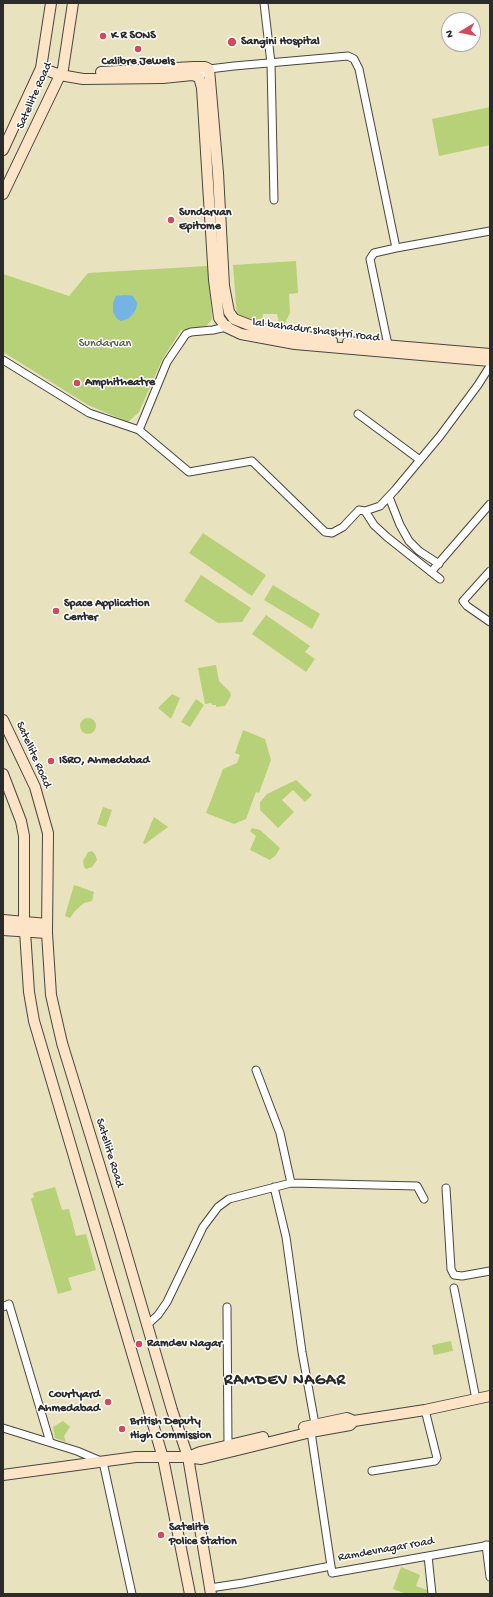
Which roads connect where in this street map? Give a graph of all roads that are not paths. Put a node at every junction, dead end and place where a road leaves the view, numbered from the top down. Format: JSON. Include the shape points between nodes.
{"nodes":[{"id":1,"x":51,"y":3,"type":"edge"},
{"id":2,"x":73,"y":3,"type":"edge"},
{"id":3,"x":264,"y":3,"type":"edge"},
{"id":4,"x":271,"y":63,"type":"junction"},
{"id":5,"x":41,"y":65,"type":"junction"},
{"id":6,"x":209,"y":69,"type":"junction"},
{"id":7,"x":62,"y":72,"type":"junction"},
{"id":8,"x":199,"y":77,"type":"junction"},
{"id":9,"x":3,"y":150,"type":"edge"},
{"id":10,"x":3,"y":194,"type":"edge"},
{"id":11,"x":274,"y":200,"type":"dead end"},
{"id":12,"x":490,"y":231,"type":"edge"},
{"id":13,"x":396,"y":248,"type":"junction"},
{"id":14,"x":234,"y":319,"type":"junction"},
{"id":15,"x":226,"y":327,"type":"junction"},
{"id":16,"x":388,"y":345,"type":"junction"},
{"id":17,"x":490,"y":354,"type":"edge"},
{"id":18,"x":3,"y":360,"type":"edge"},
{"id":19,"x":490,"y":362,"type":"edge"},
{"id":20,"x":490,"y":366,"type":"edge"},
{"id":21,"x":358,"y":414,"type":"dead end"},
{"id":22,"x":139,"y":430,"type":"junction"},
{"id":23,"x":420,"y":460,"type":"junction"},
{"id":24,"x":389,"y":497,"type":"junction"},
{"id":25,"x":490,"y":504,"type":"edge"},
{"id":26,"x":366,"y":510,"type":"junction"},
{"id":27,"x":439,"y":564,"type":"junction"},
{"id":28,"x":490,"y":571,"type":"edge"},
{"id":29,"x":431,"y":572,"type":"junction"},
{"id":30,"x":440,"y":579,"type":"dead end"},
{"id":31,"x":490,"y":622,"type":"edge"},
{"id":32,"x":3,"y":720,"type":"edge"},
{"id":33,"x":3,"y":774,"type":"edge"},
{"id":34,"x":3,"y":920,"type":"edge"},
{"id":35,"x":24,"y":927,"type":"junction"},
{"id":36,"x":47,"y":929,"type":"junction"},
{"id":37,"x":3,"y":930,"type":"edge"},
{"id":38,"x":256,"y":1070,"type":"dead end"},
{"id":39,"x":291,"y":1183,"type":"junction"},
{"id":40,"x":274,"y":1187,"type":"junction"},
{"id":41,"x":446,"y":1188,"type":"dead end"},
{"id":42,"x":424,"y":1199,"type":"dead end"},
{"id":43,"x":490,"y":1271,"type":"edge"},
{"id":44,"x":454,"y":1288,"type":"dead end"},
{"id":45,"x":3,"y":1307,"type":"edge"},
{"id":46,"x":227,"y":1307,"type":"dead end"},
{"id":47,"x":147,"y":1325,"type":"junction"},
{"id":48,"x":490,"y":1396,"type":"edge"},
{"id":49,"x":476,"y":1399,"type":"junction"},
{"id":50,"x":425,"y":1410,"type":"junction"},
{"id":51,"x":3,"y":1428,"type":"edge"},
{"id":52,"x":313,"y":1428,"type":"junction"},
{"id":53,"x":50,"y":1442,"type":"junction"},
{"id":54,"x":228,"y":1446,"type":"junction"},
{"id":55,"x":188,"y":1457,"type":"junction"},
{"id":56,"x":163,"y":1458,"type":"junction"},
{"id":57,"x":103,"y":1462,"type":"junction"},
{"id":58,"x":372,"y":1471,"type":"dead end"},
{"id":59,"x":3,"y":1475,"type":"edge"},
{"id":60,"x":488,"y":1545,"type":"edge"},
{"id":61,"x":428,"y":1556,"type":"junction"},
{"id":62,"x":331,"y":1566,"type":"junction"},
{"id":63,"x":490,"y":1577,"type":"edge"},
{"id":64,"x":210,"y":1591,"type":"edge"},
{"id":65,"x":132,"y":1594,"type":"edge"},
{"id":66,"x":190,"y":1594,"type":"edge"},
{"id":67,"x":432,"y":1594,"type":"edge"}],
"edges":[{"from":1,"to":5,"type":"main road","name":"Satellite Road"},
{"from":2,"to":7,"type":"main road","name":"Satellite Road"},
{"from":3,"to":4,"type":"street"},
{"from":4,"to":6,"type":"street"},
{"from":4,"to":11,"type":"street"},
{"from":4,"to":13,"type":"street","via":[[348,56],[354,59],[359,69]]},
{"from":5,"to":7,"type":"main road"},
{"from":5,"to":9,"type":"main road","name":"Satellite Road"},
{"from":6,"to":7,"type":"main road","via":[[194,67]]},
{"from":6,"to":8,"type":"street"},
{"from":6,"to":14,"type":"main road","via":[[224,286],[229,312]]},
{"from":7,"to":8,"type":"main road","via":[[83,79],[192,75]]},
{"from":7,"to":10,"type":"main road","name":"Satellite Road"},
{"from":8,"to":15,"type":"main road","via":[[202,88],[214,280],[219,318]]},
{"from":12,"to":13,"type":"street"},
{"from":13,"to":16,"type":"street","via":[[374,253],[370,259]]},
{"from":14,"to":15,"type":"street"},
{"from":14,"to":16,"type":"main road","via":[[283,333],[325,340]]},
{"from":15,"to":19,"type":"main road","name":"lal bahadur shashtri road","via":[[241,334],[295,344]]},
{"from":15,"to":22,"type":"street","via":[[186,334],[167,362]]},
{"from":16,"to":17,"type":"main road"},
{"from":18,"to":22,"type":"street","via":[[89,413]]},
{"from":20,"to":23,"type":"street","via":[[445,430]]},
{"from":21,"to":23,"type":"street"},
{"from":22,"to":26,"type":"street","via":[[189,472],[252,461],[325,532],[332,533],[343,528],[359,510]]},
{"from":23,"to":24,"type":"street"},
{"from":24,"to":26,"type":"street","via":[[380,506]]},
{"from":24,"to":27,"type":"street","via":[[400,525],[410,541],[419,551]]},
{"from":25,"to":27,"type":"street"},
{"from":26,"to":29,"type":"street","via":[[374,525]]},
{"from":27,"to":29,"type":"street"},
{"from":28,"to":31,"type":"street","via":[[463,601]]},
{"from":29,"to":30,"type":"street"},
{"from":32,"to":36,"type":"main road","name":"Satellite Road","via":[[35,787],[48,833]]},
{"from":33,"to":35,"type":"main road","via":[[24,836]]},
{"from":34,"to":35,"type":"main road"},
{"from":35,"to":36,"type":"main road"},
{"from":35,"to":37,"type":"main road"},
{"from":35,"to":56,"type":"main road","via":[[28,992],[34,1021]]},
{"from":36,"to":47,"type":"main road","name":"Satellite Road","via":[[51,995],[62,1043]]},
{"from":38,"to":39,"type":"street","via":[[280,1133]]},
{"from":39,"to":40,"type":"street"},
{"from":39,"to":42,"type":"street","via":[[417,1186]]},
{"from":40,"to":47,"type":"street","via":[[229,1199],[218,1207],[204,1227],[168,1302],[158,1316]]},
{"from":40,"to":52,"type":"street","name":"Ramdevnagar road","via":[[286,1237]]},
{"from":41,"to":43,"type":"street","via":[[451,1269],[454,1275]]},
{"from":44,"to":49,"type":"street"},
{"from":45,"to":53,"type":"street","via":[[9,1304]]},
{"from":46,"to":54,"type":"street"},
{"from":47,"to":55,"type":"main road","name":"Satellite Road"},
{"from":48,"to":49,"type":"main road"},
{"from":49,"to":50,"type":"main road"},
{"from":50,"to":52,"type":"main road","via":[[354,1421],[347,1418]]},
{"from":50,"to":58,"type":"street","via":[[437,1458],[435,1461]]},
{"from":51,"to":53,"type":"street"},
{"from":52,"to":54,"type":"main road"},
{"from":52,"to":55,"type":"main road","via":[[208,1458]]},
{"from":52,"to":62,"type":"street","name":"Ramdevnagar road"},
{"from":53,"to":57,"type":"street"},
{"from":54,"to":55,"type":"main road"},
{"from":55,"to":56,"type":"main road"},
{"from":55,"to":64,"type":"main road","name":"Satellite Road"},
{"from":56,"to":57,"type":"main road","via":[[136,1457]]},
{"from":56,"to":66,"type":"main road"},
{"from":57,"to":59,"type":"main road"},
{"from":57,"to":65,"type":"street"},
{"from":60,"to":61,"type":"street","name":"Ramdevnagar road"},
{"from":60,"to":63,"type":"street"},
{"from":61,"to":62,"type":"street","name":"Ramdevnagar road","via":[[332,1573]]},
{"from":61,"to":67,"type":"street"},
{"from":62,"to":64,"type":"street"}]}
